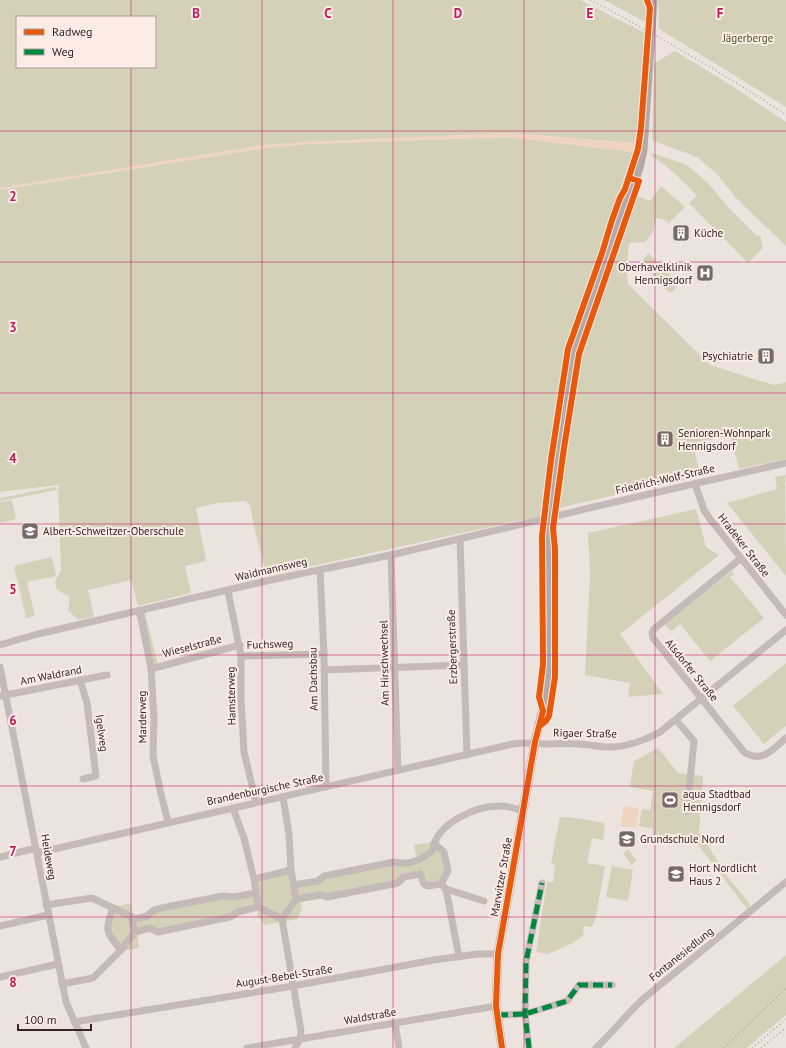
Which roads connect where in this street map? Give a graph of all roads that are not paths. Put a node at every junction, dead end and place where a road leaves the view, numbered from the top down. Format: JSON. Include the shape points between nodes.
{"nodes":[{"id":1,"x":653,"y":0,"type":"edge"},
{"id":2,"x":786,"y":463,"type":"edge"},
{"id":3,"x":695,"y":484,"type":"junction"},
{"id":4,"x":548,"y":518,"type":"junction"},
{"id":5,"x":460,"y":538,"type":"junction"},
{"id":6,"x":391,"y":555,"type":"junction"},
{"id":7,"x":740,"y":559,"type":"junction"},
{"id":8,"x":320,"y":570,"type":"junction"},
{"id":9,"x":228,"y":591,"type":"junction"},
{"id":10,"x":140,"y":611,"type":"junction"},
{"id":11,"x":786,"y":615,"type":"edge"},
{"id":12,"x":786,"y":630,"type":"edge"},
{"id":13,"x":0,"y":645,"type":"edge"},
{"id":14,"x":240,"y":645,"type":"junction"},
{"id":15,"x":324,"y":654,"type":"junction"},
{"id":16,"x":241,"y":656,"type":"junction"},
{"id":17,"x":464,"y":665,"type":"junction"},
{"id":18,"x":0,"y":667,"type":"edge"},
{"id":19,"x":395,"y":667,"type":"junction"},
{"id":20,"x":150,"y":669,"type":"junction"},
{"id":21,"x":324,"y":670,"type":"junction"},
{"id":22,"x":106,"y":675,"type":"dead end"},
{"id":23,"x":80,"y":680,"type":"junction"},
{"id":24,"x":2,"y":695,"type":"edge"},
{"id":25,"x":701,"y":699,"type":"junction"},
{"id":26,"x":676,"y":720,"type":"junction"},
{"id":27,"x":786,"y":738,"type":"edge"},
{"id":28,"x":535,"y":742,"type":"junction"},
{"id":29,"x":467,"y":755,"type":"junction"},
{"id":30,"x":398,"y":770,"type":"junction"},
{"id":31,"x":83,"y":779,"type":"dead end"},
{"id":32,"x":326,"y":787,"type":"junction"},
{"id":33,"x":283,"y":797,"type":"junction"},
{"id":34,"x":256,"y":802,"type":"junction"},
{"id":35,"x":233,"y":808,"type":"junction"},
{"id":36,"x":524,"y":811,"type":"junction"},
{"id":37,"x":687,"y":811,"type":"dead end"},
{"id":38,"x":168,"y":822,"type":"junction"},
{"id":39,"x":434,"y":843,"type":"junction"},
{"id":40,"x":37,"y":850,"type":"junction"},
{"id":41,"x":0,"y":857,"type":"edge"},
{"id":42,"x":418,"y":861,"type":"junction"},
{"id":43,"x":291,"y":870,"type":"junction"},
{"id":44,"x":420,"y":874,"type":"junction"},
{"id":45,"x":254,"y":879,"type":"junction"},
{"id":46,"x":318,"y":881,"type":"junction"},
{"id":47,"x":786,"y":882,"type":"edge"},
{"id":48,"x":542,"y":883,"type":"dead end"},
{"id":49,"x":294,"y":885,"type":"junction"},
{"id":50,"x":443,"y":886,"type":"junction"},
{"id":51,"x":255,"y":893,"type":"junction"},
{"id":52,"x":321,"y":895,"type":"junction"},
{"id":53,"x":296,"y":899,"type":"junction"},
{"id":54,"x":484,"y":901,"type":"dead end"},
{"id":55,"x":46,"y":905,"type":"junction"},
{"id":56,"x":258,"y":907,"type":"junction"},
{"id":57,"x":113,"y":908,"type":"junction"},
{"id":58,"x":48,"y":915,"type":"junction"},
{"id":59,"x":131,"y":917,"type":"junction"},
{"id":60,"x":282,"y":920,"type":"junction"},
{"id":61,"x":0,"y":926,"type":"edge"},
{"id":62,"x":135,"y":932,"type":"junction"},
{"id":63,"x":121,"y":950,"type":"junction"},
{"id":64,"x":498,"y":954,"type":"junction"},
{"id":65,"x":458,"y":956,"type":"junction"},
{"id":66,"x":58,"y":964,"type":"junction"},
{"id":67,"x":0,"y":977,"type":"edge"},
{"id":68,"x":62,"y":984,"type":"junction"},
{"id":69,"x":612,"y":985,"type":"dead end"},
{"id":70,"x":293,"y":986,"type":"junction"},
{"id":71,"x":496,"y":1006,"type":"junction"},
{"id":72,"x":525,"y":1014,"type":"junction"},
{"id":73,"x":498,"y":1015,"type":"junction"},
{"id":74,"x":74,"y":1022,"type":"junction"},
{"id":75,"x":395,"y":1023,"type":"junction"},
{"id":76,"x":300,"y":1039,"type":"junction"},
{"id":77,"x":86,"y":1048,"type":"edge"},
{"id":78,"x":247,"y":1048,"type":"edge"},
{"id":79,"x":296,"y":1048,"type":"edge"},
{"id":80,"x":399,"y":1048,"type":"edge"},
{"id":81,"x":502,"y":1048,"type":"edge"},
{"id":82,"x":528,"y":1048,"type":"edge"},
{"id":83,"x":596,"y":1048,"type":"edge"}],
"edges":[{"from":1,"to":4,"type":"main road","name":"Marwitzer Straße","via":[[643,150],[575,351]]},
{"from":2,"to":3,"type":"street","name":"Friedrich-Wolf-Straße"},
{"from":3,"to":4,"type":"street","name":"Friedrich-Wolf-Straße"},
{"from":3,"to":7,"type":"street","name":"Hradeker Straße","via":[[704,510]]},
{"from":4,"to":5,"type":"street","name":"Waidmannsweg"},
{"from":4,"to":28,"type":"main road","name":"Marwitzer Straße","via":[[548,684]]},
{"from":5,"to":6,"type":"street","name":"Waidmannsweg"},
{"from":5,"to":17,"type":"street","name":"Erzbergerstraße"},
{"from":6,"to":8,"type":"street","name":"Waidmannsweg"},
{"from":6,"to":19,"type":"street","name":"Am Hirschwechsel"},
{"from":7,"to":11,"type":"street","name":"Hradeker Straße"},
{"from":7,"to":25,"type":"street","name":"Alsdorfer Straße","via":[[652,633],[656,643]]},
{"from":8,"to":9,"type":"street","name":"Waidmannsweg"},
{"from":8,"to":15,"type":"street","name":"Am Dachsbau"},
{"from":9,"to":10,"type":"street","name":"Waidmannsweg"},
{"from":9,"to":14,"type":"street","name":"Hamsterweg"},
{"from":10,"to":13,"type":"street","name":"Waidmannsweg"},
{"from":10,"to":20,"type":"street","name":"Marderweg"},
{"from":12,"to":25,"type":"street","name":"Rigaer Straße"},
{"from":14,"to":16,"type":"street","name":"Hamsterweg"},
{"from":14,"to":20,"type":"street","name":"Wieselstraße"},
{"from":15,"to":16,"type":"street","name":"Fuchsweg"},
{"from":15,"to":21,"type":"street","name":"Am Dachsbau"},
{"from":16,"to":34,"type":"street","name":"Hamsterweg","via":[[242,735]]},
{"from":17,"to":19,"type":"street"},
{"from":17,"to":29,"type":"street","name":"Erzbergerstraße"},
{"from":18,"to":24,"type":"street","name":"Heideweg"},
{"from":19,"to":21,"type":"street"},
{"from":19,"to":30,"type":"street","name":"Am Hirschwechsel"},
{"from":20,"to":38,"type":"street","name":"Marderweg","via":[[153,756]]},
{"from":21,"to":32,"type":"street","name":"Am Dachsbau"},
{"from":22,"to":23,"type":"street","name":"Am Waldrand"},
{"from":23,"to":24,"type":"street","name":"Am Waldrand"},
{"from":23,"to":31,"type":"street","name":"Igelweg","via":[[87,703],[99,776]]},
{"from":24,"to":40,"type":"street","name":"Heideweg"},
{"from":25,"to":26,"type":"street","name":"Rigaer Straße"},
{"from":25,"to":27,"type":"street","name":"Alsdorfer Straße","via":[[750,756],[764,756]]},
{"from":26,"to":28,"type":"street","name":"Rigaer Straße","via":[[650,738],[616,746]]},
{"from":26,"to":37,"type":"street","via":[[694,741]]},
{"from":28,"to":29,"type":"street","name":"Brandenburgische Straße"},
{"from":28,"to":36,"type":"main road","name":"Marwitzer Straße"},
{"from":29,"to":30,"type":"street","name":"Brandenburgische Straße"},
{"from":30,"to":32,"type":"street","name":"Brandenburgische Straße"},
{"from":32,"to":33,"type":"street","name":"Brandenburgische Straße"},
{"from":33,"to":34,"type":"street","name":"Brandenburgische Straße"},
{"from":33,"to":43,"type":"street"},
{"from":34,"to":35,"type":"street","name":"Brandenburgische Straße"},
{"from":35,"to":38,"type":"street","name":"Brandenburgische Straße"},
{"from":35,"to":45,"type":"street","via":[[244,838]]},
{"from":36,"to":39,"type":"street","via":[[502,806],[467,813],[451,824]]},
{"from":36,"to":64,"type":"main road","name":"Marwitzer Straße"},
{"from":38,"to":40,"type":"street","name":"Brandenburgische Straße","via":[[42,852]]},
{"from":39,"to":42,"type":"street","via":[[433,850]]},
{"from":39,"to":50,"type":"street","via":[[444,852],[448,871]]},
{"from":40,"to":41,"type":"street","name":"Brandenburgische Straße"},
{"from":40,"to":55,"type":"street","name":"Heideweg"},
{"from":42,"to":44,"type":"street"},
{"from":42,"to":46,"type":"street","via":[[402,864],[394,862],[324,876]]},
{"from":43,"to":45,"type":"street"},
{"from":43,"to":49,"type":"street"},
{"from":44,"to":50,"type":"street","via":[[424,884]]},
{"from":44,"to":52,"type":"street","via":[[404,877],[398,883],[327,897]]},
{"from":45,"to":51,"type":"street"},
{"from":46,"to":49,"type":"street"},
{"from":46,"to":52,"type":"street"},
{"from":47,"to":83,"type":"street","name":"Fontanesiedlung","via":[[643,999]]},
{"from":48,"to":72,"type":"street","via":[[526,962]]},
{"from":49,"to":53,"type":"street"},
{"from":50,"to":54,"type":"street"},
{"from":50,"to":65,"type":"street"},
{"from":51,"to":56,"type":"street"},
{"from":51,"to":59,"type":"street","via":[[234,897],[223,896],[161,908],[136,919]]},
{"from":52,"to":53,"type":"street"},
{"from":53,"to":60,"type":"street"},
{"from":55,"to":57,"type":"street","via":[[92,898]]},
{"from":55,"to":58,"type":"street","name":"Heideweg"},
{"from":56,"to":60,"type":"street"},
{"from":56,"to":62,"type":"street","via":[[238,912],[230,917],[158,932],[150,928]]},
{"from":57,"to":59,"type":"street"},
{"from":57,"to":63,"type":"street","via":[[107,924],[110,936]]},
{"from":58,"to":61,"type":"street"},
{"from":58,"to":66,"type":"street","name":"Heideweg"},
{"from":59,"to":62,"type":"street"},
{"from":60,"to":70,"type":"street"},
{"from":62,"to":63,"type":"street"},
{"from":63,"to":68,"type":"street","via":[[93,978]]},
{"from":64,"to":65,"type":"street","name":"August-Bebel-Straße"},
{"from":64,"to":71,"type":"main road","name":"Marwitzer Straße"},
{"from":65,"to":70,"type":"street","name":"August-Bebel-Straße"},
{"from":66,"to":67,"type":"street"},
{"from":66,"to":68,"type":"street","name":"Heideweg"},
{"from":68,"to":74,"type":"street","name":"Heideweg"},
{"from":69,"to":72,"type":"street","via":[[580,985],[567,1001]]},
{"from":70,"to":74,"type":"street","name":"August-Bebel-Straße"},
{"from":70,"to":76,"type":"street","via":[[301,1031]]},
{"from":71,"to":73,"type":"main road","name":"Marwitzer Straße"},
{"from":71,"to":75,"type":"street","name":"Waldstraße"},
{"from":72,"to":73,"type":"street"},
{"from":72,"to":82,"type":"street"},
{"from":73,"to":81,"type":"main road","name":"Marwitzer Straße"},
{"from":74,"to":77,"type":"street","name":"Heideweg"},
{"from":75,"to":76,"type":"street","name":"Waldstraße"},
{"from":75,"to":80,"type":"street"},
{"from":76,"to":78,"type":"street","name":"Waldstraße"},
{"from":76,"to":79,"type":"street"}]}
